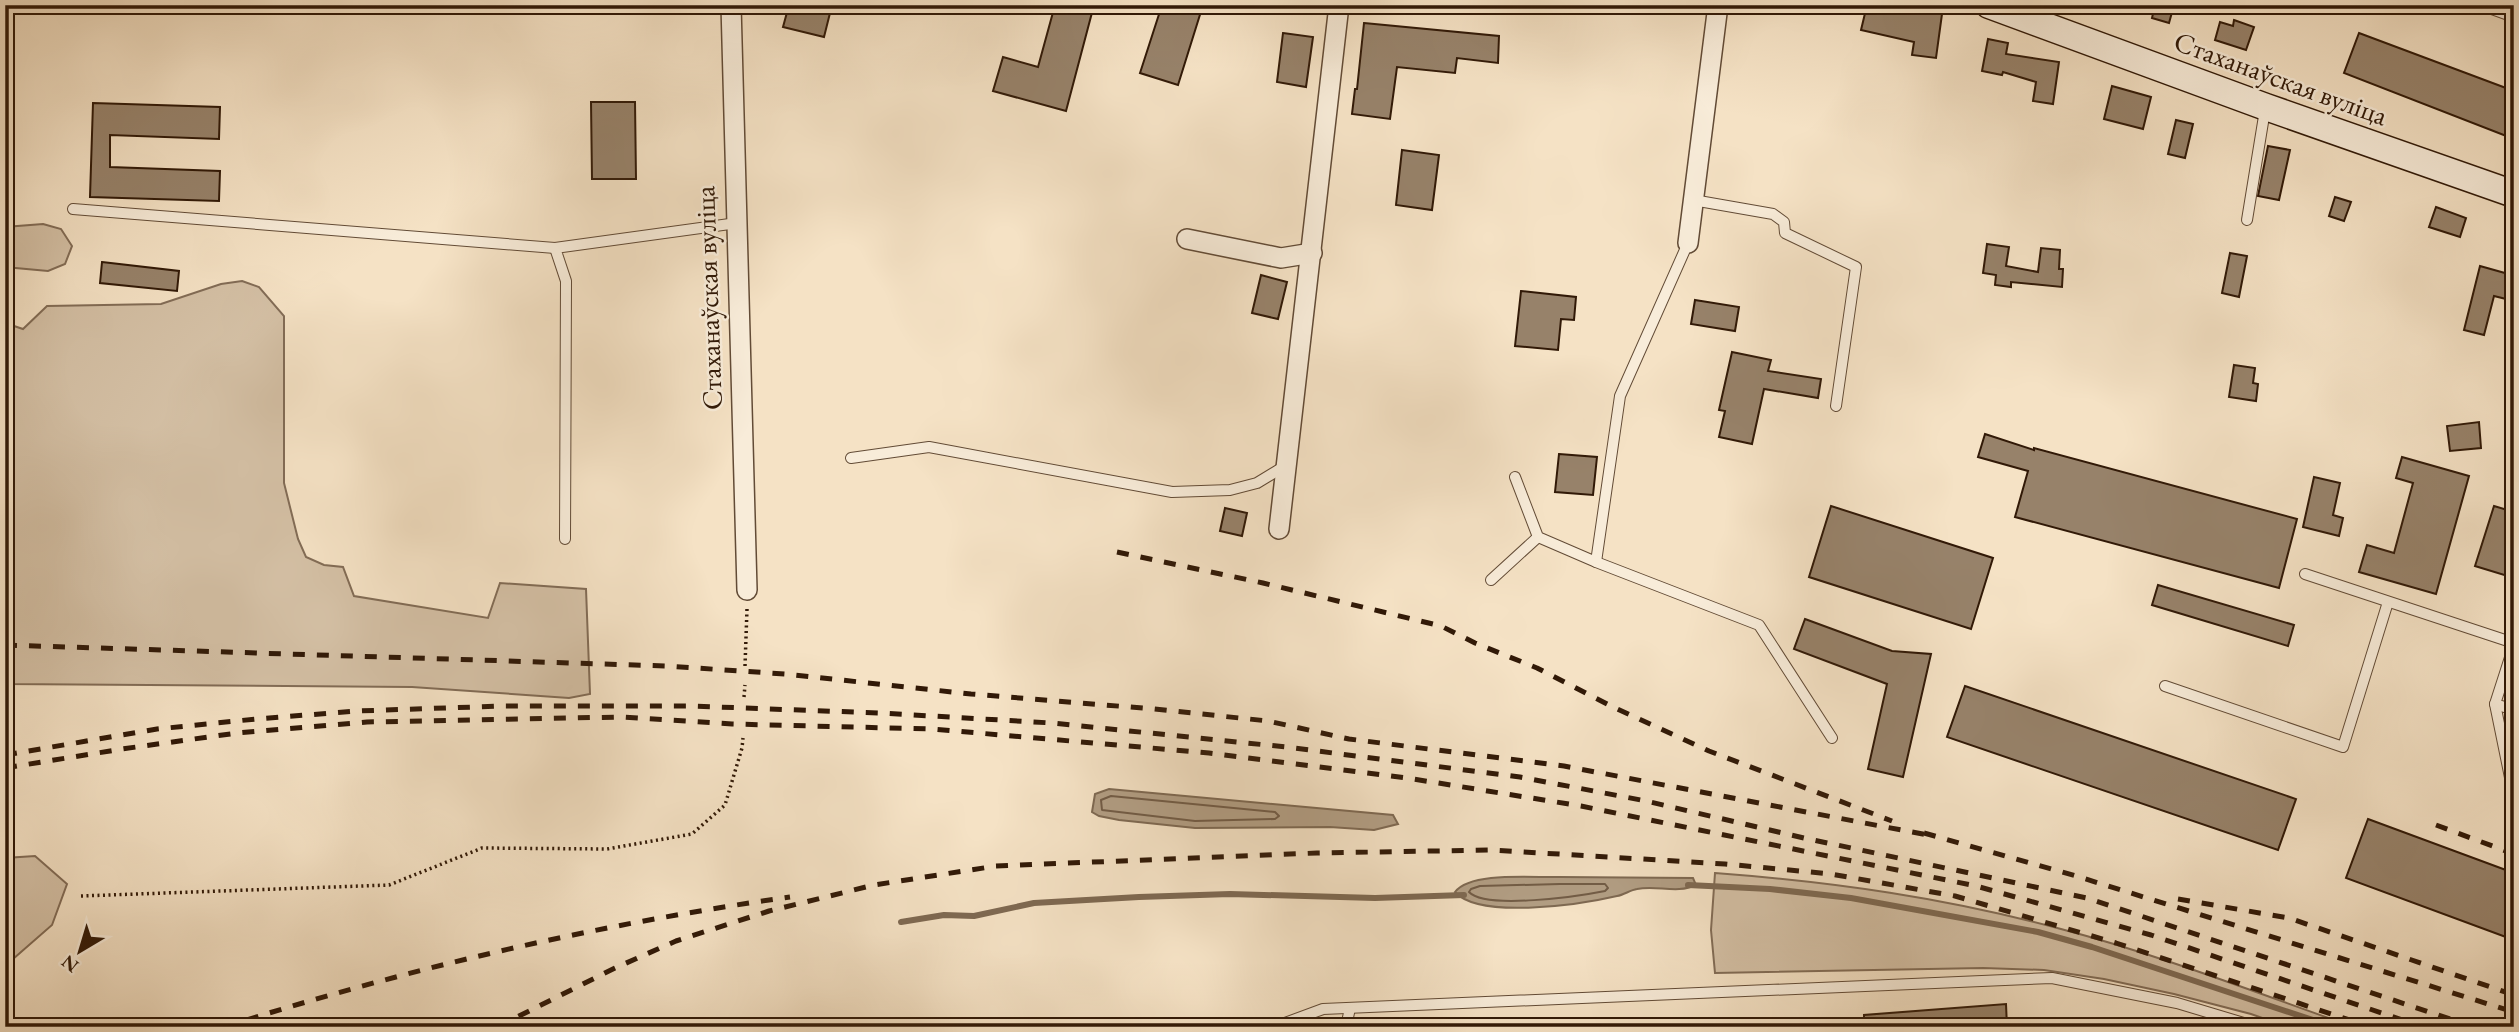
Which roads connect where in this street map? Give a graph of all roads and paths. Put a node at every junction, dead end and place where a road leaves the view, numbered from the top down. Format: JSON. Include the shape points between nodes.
{"nodes":[{"id":1,"x":732,"y":5,"type":"edge"},
{"id":2,"x":1339,"y":5,"type":"edge"},
{"id":3,"x":1718,"y":5,"type":"edge"},
{"id":4,"x":1989,"y":5,"type":"edge"},
{"id":5,"x":2481,"y":5,"type":"edge"},
{"id":6,"x":2514,"y":18,"type":"edge"},
{"id":7,"x":2266,"y":107,"type":"junction"},
{"id":8,"x":2514,"y":194,"type":"edge"},
{"id":9,"x":1693,"y":200,"type":"junction"},
{"id":10,"x":73,"y":209,"type":"dead end"},
{"id":11,"x":2247,"y":220,"type":"dead end"},
{"id":12,"x":737,"y":223,"type":"junction"},
{"id":13,"x":1187,"y":239,"type":"dead end"},
{"id":14,"x":1688,"y":243,"type":"joint"},
{"id":15,"x":555,"y":247,"type":"junction"},
{"id":16,"x":1312,"y":253,"type":"junction"},
{"id":17,"x":1836,"y":406,"type":"dead end"},
{"id":18,"x":851,"y":458,"type":"dead end"},
{"id":19,"x":1285,"y":466,"type":"junction"},
{"id":20,"x":1515,"y":477,"type":"dead end"},
{"id":21,"x":1279,"y":529,"type":"dead end"},
{"id":22,"x":1538,"y":537,"type":"junction"},
{"id":23,"x":565,"y":539,"type":"dead end"},
{"id":24,"x":1596,"y":562,"type":"junction"},
{"id":25,"x":2305,"y":575,"type":"dead end"},
{"id":26,"x":1491,"y":580,"type":"dead end"},
{"id":27,"x":747,"y":590,"type":"joint"},
{"id":28,"x":2388,"y":602,"type":"junction"},
{"id":29,"x":2514,"y":644,"type":"edge"},
{"id":30,"x":745,"y":666,"type":"dead end"},
{"id":31,"x":745,"y":685,"type":"dead end"},
{"id":32,"x":2165,"y":686,"type":"dead end"},
{"id":33,"x":744,"y":697,"type":"dead end"},
{"id":34,"x":2496,"y":704,"type":"junction"},
{"id":35,"x":2514,"y":710,"type":"edge"},
{"id":36,"x":743,"y":738,"type":"dead end"},
{"id":37,"x":1832,"y":738,"type":"dead end"},
{"id":38,"x":2514,"y":797,"type":"edge"},
{"id":39,"x":81,"y":897,"type":"dead end"},
{"id":40,"x":1350,"y":1008,"type":"junction"},
{"id":41,"x":1273,"y":1027,"type":"edge"},
{"id":42,"x":1346,"y":1027,"type":"edge"},
{"id":43,"x":2257,"y":1027,"type":"edge"}],
"edges":[{"from":1,"to":12,"type":"street","name":"Стаханаўская вуліца"},
{"from":2,"to":16,"type":"street"},
{"from":3,"to":9,"type":"street"},
{"from":4,"to":7,"type":"street","name":"Стаханаўская вуліца"},
{"from":5,"to":6,"type":"lane"},
{"from":7,"to":8,"type":"street","name":"Стаханаўская вуліца"},
{"from":7,"to":11,"type":"lane"},
{"from":9,"to":14,"type":"street"},
{"from":9,"to":17,"type":"lane","via":[[1773,214],[1784,222],[1785,233],[1856,267]]},
{"from":10,"to":15,"type":"lane"},
{"from":12,"to":15,"type":"lane"},
{"from":12,"to":27,"type":"street","name":"Стаханаўская вуліца"},
{"from":13,"to":16,"type":"street","via":[[1281,258]]},
{"from":14,"to":24,"type":"lane","via":[[1620,396]]},
{"from":15,"to":23,"type":"lane","via":[[566,281]]},
{"from":16,"to":19,"type":"street"},
{"from":18,"to":19,"type":"lane","via":[[929,447],[1172,492],[1230,490],[1257,483]]},
{"from":19,"to":21,"type":"street"},
{"from":20,"to":22,"type":"lane"},
{"from":22,"to":24,"type":"lane"},
{"from":22,"to":26,"type":"lane"},
{"from":24,"to":37,"type":"lane","via":[[1759,625]]},
{"from":25,"to":28,"type":"lane"},
{"from":27,"to":30,"type":"path"},
{"from":28,"to":29,"type":"lane"},
{"from":28,"to":32,"type":"lane","via":[[2343,747]]},
{"from":29,"to":34,"type":"lane"},
{"from":31,"to":33,"type":"path"},
{"from":34,"to":35,"type":"lane"},
{"from":34,"to":38,"type":"lane"},
{"from":36,"to":39,"type":"path","via":[[725,805],[692,834],[607,849],[482,848],[389,884]]},
{"from":40,"to":41,"type":"lane","via":[[1323,1009]]},
{"from":40,"to":42,"type":"lane"},
{"from":40,"to":43,"type":"lane","via":[[2052,978],[2177,1003]]}]}
